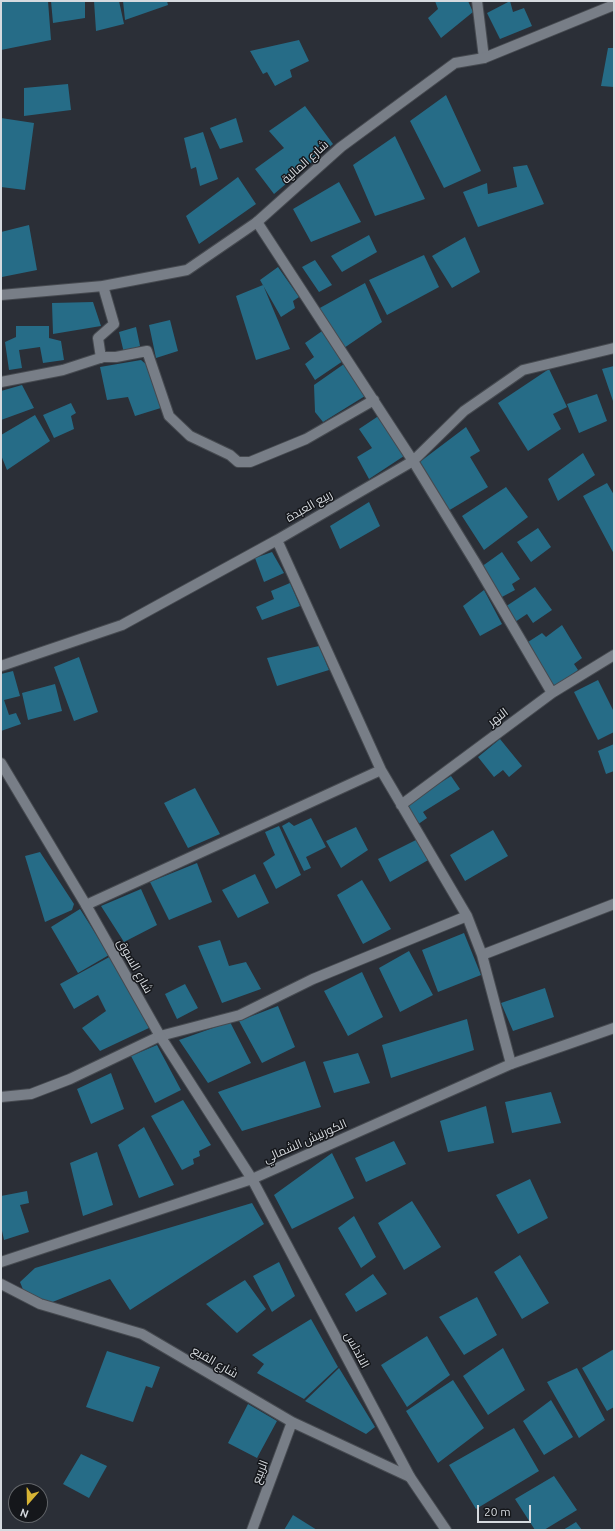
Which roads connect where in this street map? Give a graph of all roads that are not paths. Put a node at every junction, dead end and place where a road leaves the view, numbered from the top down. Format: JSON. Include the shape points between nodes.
{"nodes":[{"id":1,"x":477,"y":1,"type":"edge"},
{"id":2,"x":614,"y":5,"type":"edge"},
{"id":3,"x":484,"y":58,"type":"junction"},
{"id":4,"x":257,"y":222,"type":"junction"},
{"id":5,"x":103,"y":286,"type":"junction"},
{"id":6,"x":1,"y":295,"type":"edge"},
{"id":7,"x":614,"y":348,"type":"edge"},
{"id":8,"x":101,"y":358,"type":"junction"},
{"id":9,"x":1,"y":382,"type":"edge"},
{"id":10,"x":374,"y":400,"type":"junction"},
{"id":11,"x":413,"y":461,"type":"junction"},
{"id":12,"x":277,"y":540,"type":"junction"},
{"id":13,"x":614,"y":655,"type":"edge"},
{"id":14,"x":1,"y":666,"type":"edge"},
{"id":15,"x":552,"y":693,"type":"junction"},
{"id":16,"x":1,"y":763,"type":"edge"},
{"id":17,"x":382,"y":770,"type":"junction"},
{"id":18,"x":401,"y":805,"type":"junction"},
{"id":19,"x":614,"y":904,"type":"edge"},
{"id":20,"x":86,"y":905,"type":"junction"},
{"id":21,"x":467,"y":916,"type":"junction"},
{"id":22,"x":482,"y":955,"type":"junction"},
{"id":23,"x":614,"y":1028,"type":"edge"},
{"id":24,"x":160,"y":1036,"type":"junction"},
{"id":25,"x":511,"y":1064,"type":"junction"},
{"id":26,"x":1,"y":1097,"type":"edge"},
{"id":27,"x":252,"y":1179,"type":"junction"},
{"id":28,"x":1,"y":1262,"type":"edge"},
{"id":29,"x":1,"y":1284,"type":"edge"},
{"id":30,"x":292,"y":1422,"type":"junction"},
{"id":31,"x":410,"y":1477,"type":"junction"},
{"id":32,"x":252,"y":1530,"type":"edge"},
{"id":33,"x":446,"y":1530,"type":"edge"}],
"edges":[{"from":1,"to":3,"type":"street"},
{"from":2,"to":3,"type":"street","name":"شارع المالية"},
{"from":3,"to":4,"type":"street","name":"شارع المالية","via":[[455,63],[341,147]]},
{"from":4,"to":5,"type":"street","name":"شارع المالية","via":[[187,270]]},
{"from":4,"to":10,"type":"street"},
{"from":5,"to":6,"type":"street","name":"شارع المالية"},
{"from":5,"to":8,"type":"street","via":[[114,324],[98,338]]},
{"from":7,"to":11,"type":"street","name":"ربيع العبدة","via":[[523,370],[464,411]]},
{"from":8,"to":9,"type":"street","via":[[63,370]]},
{"from":8,"to":10,"type":"street","via":[[146,351],[170,416],[190,436],[230,455],[238,462],[250,462],[306,439]]},
{"from":10,"to":11,"type":"street"},
{"from":11,"to":12,"type":"street","name":"ربيع العبدة"},
{"from":11,"to":15,"type":"street"},
{"from":12,"to":14,"type":"street","name":"ربيع العبدة","via":[[122,625]]},
{"from":12,"to":17,"type":"street"},
{"from":13,"to":15,"type":"street","name":"النهر"},
{"from":15,"to":18,"type":"street","name":"النهر"},
{"from":16,"to":20,"type":"street","name":"شارع السوق"},
{"from":17,"to":18,"type":"street"},
{"from":17,"to":20,"type":"street"},
{"from":18,"to":21,"type":"street"},
{"from":19,"to":22,"type":"street"},
{"from":20,"to":24,"type":"street","name":"شارع السوق"},
{"from":21,"to":22,"type":"street"},
{"from":21,"to":24,"type":"street","via":[[313,979],[240,1015]]},
{"from":22,"to":25,"type":"street"},
{"from":23,"to":25,"type":"street","name":"الكورنيش الشمالي"},
{"from":24,"to":26,"type":"street","via":[[70,1079],[31,1094]]},
{"from":24,"to":27,"type":"street","name":"شارع السوق"},
{"from":25,"to":27,"type":"street","name":"الكورنيش الشمالي"},
{"from":27,"to":28,"type":"street","name":"الكورنيش الشمالي"},
{"from":27,"to":31,"type":"street","name":"الاندلس"},
{"from":29,"to":30,"type":"street","name":"شارع القبع","via":[[40,1304],[142,1334]]},
{"from":30,"to":31,"type":"street","name":"شارع القبع"},
{"from":30,"to":32,"type":"street","name":"الربيع"},
{"from":31,"to":33,"type":"street","name":"الاندلس"}]}
